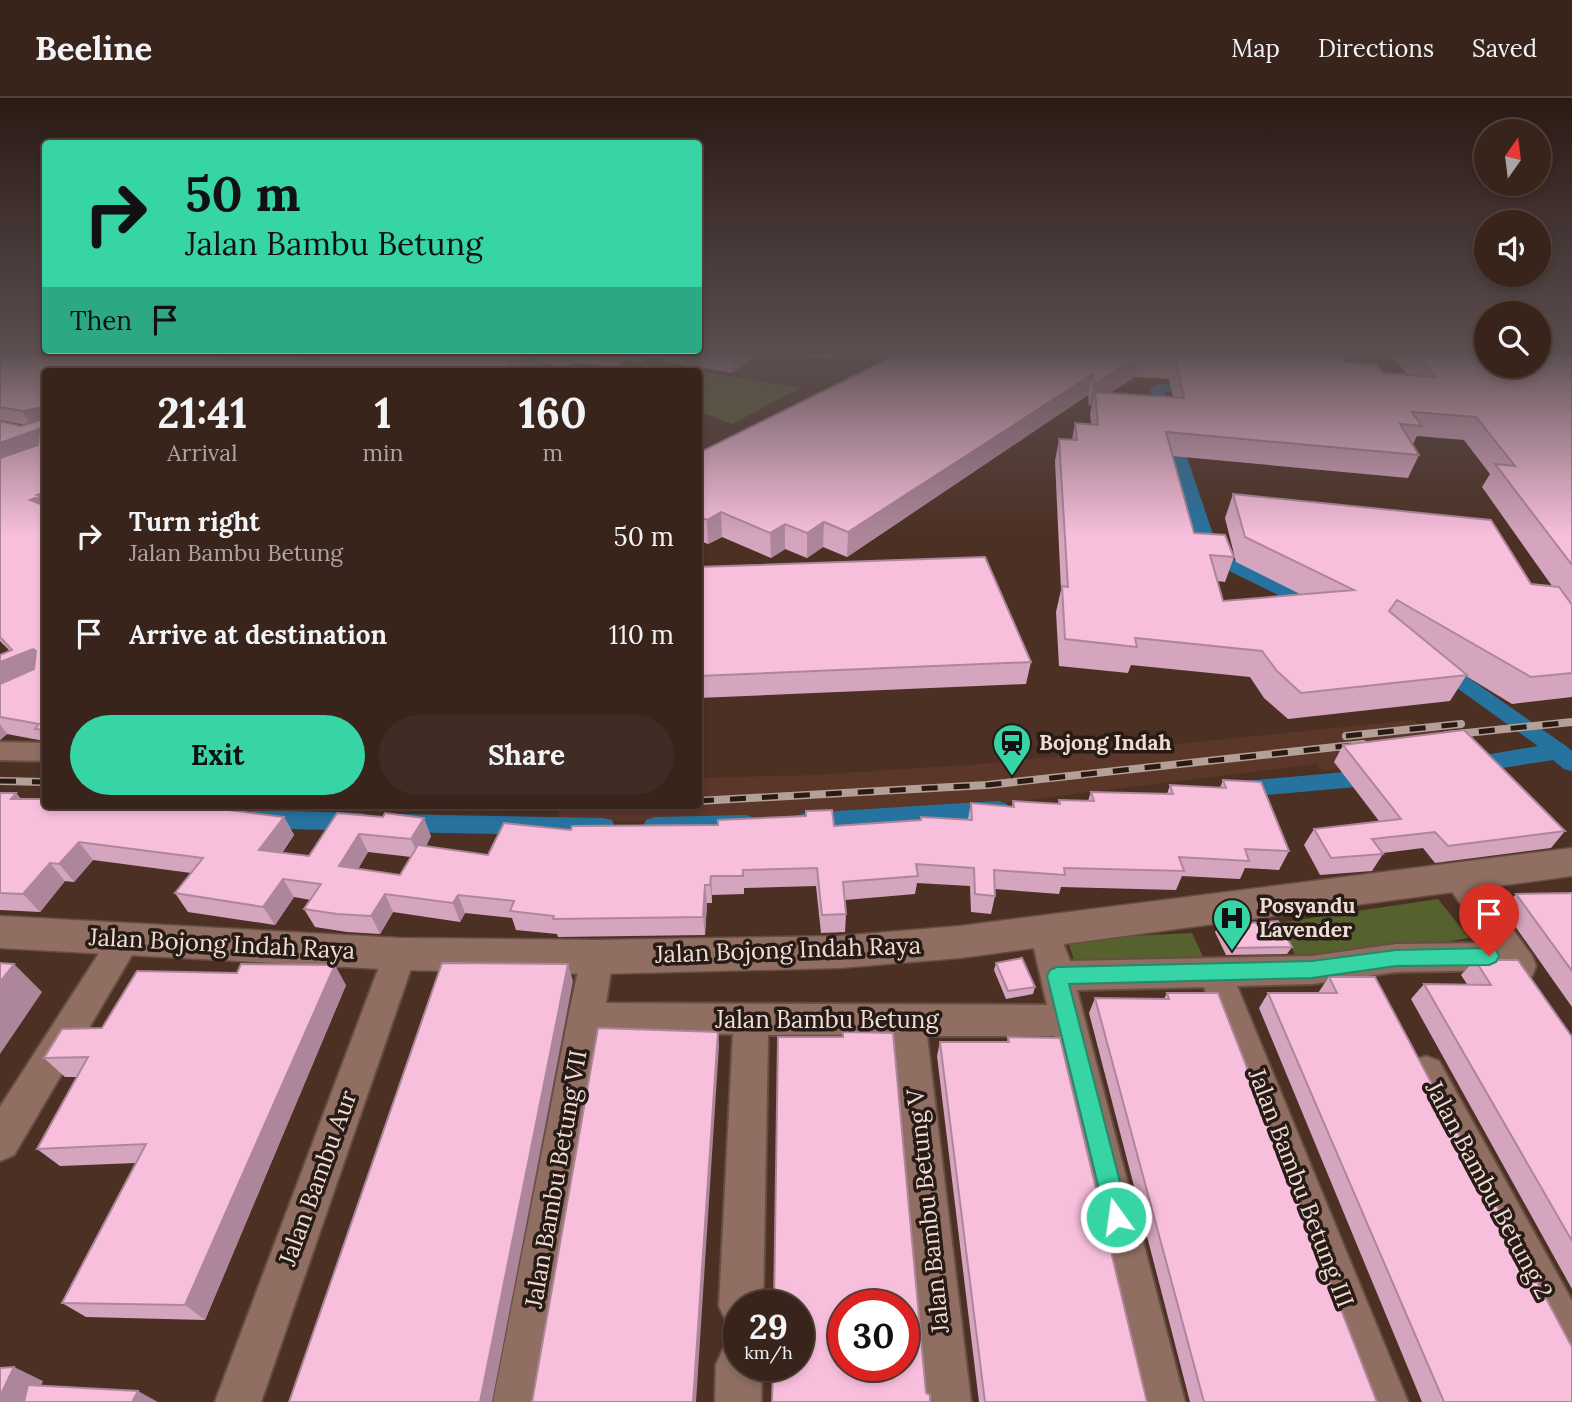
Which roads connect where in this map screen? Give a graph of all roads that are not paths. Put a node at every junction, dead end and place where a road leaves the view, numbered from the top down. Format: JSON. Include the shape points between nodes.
{"nodes":[{"id":1,"x":0,"y":751,"type":"edge"},
{"id":2,"x":42,"y":752,"type":"edge"},
{"id":3,"x":1572,"y":862,"type":"edge"},
{"id":4,"x":1459,"y":879,"type":"junction"},
{"id":5,"x":0,"y":932,"type":"edge"},
{"id":6,"x":125,"y":939,"type":"junction"},
{"id":7,"x":400,"y":954,"type":"junction"},
{"id":8,"x":1513,"y":956,"type":"junction"},
{"id":9,"x":597,"y":957,"type":"junction"},
{"id":10,"x":1366,"y":961,"type":"junction"},
{"id":11,"x":1216,"y":974,"type":"junction"},
{"id":12,"x":1535,"y":989,"type":"edge"},
{"id":13,"x":1385,"y":997,"type":"edge"},
{"id":14,"x":585,"y":1018,"type":"junction"},
{"id":15,"x":751,"y":1020,"type":"junction"},
{"id":16,"x":908,"y":1020,"type":"junction"},
{"id":17,"x":1068,"y":1021,"type":"junction"},
{"id":18,"x":1411,"y":1045,"type":"edge"},
{"id":19,"x":0,"y":1142,"type":"edge"},
{"id":20,"x":742,"y":1290,"type":"edge"},
{"id":21,"x":1572,"y":1345,"type":"edge"},
{"id":22,"x":739,"y":1381,"type":"edge"},
{"id":23,"x":238,"y":1402,"type":"edge"},
{"id":24,"x":516,"y":1402,"type":"edge"},
{"id":25,"x":738,"y":1402,"type":"edge"},
{"id":26,"x":948,"y":1402,"type":"edge"},
{"id":27,"x":1162,"y":1402,"type":"edge"},
{"id":28,"x":1385,"y":1402,"type":"edge"}],
"edges":[{"from":1,"to":2,"type":"street"},
{"from":3,"to":4,"type":"street","name":"Jalan Bojong Indah Raya"},
{"from":4,"to":8,"type":"street"},
{"from":4,"to":9,"type":"street","name":"Jalan Bojong Indah Raya","via":[[933,944],[839,952]]},
{"from":5,"to":6,"type":"street","name":"Jalan Bojong Indah Raya"},
{"from":6,"to":7,"type":"street","name":"Jalan Bojong Indah Raya"},
{"from":6,"to":19,"type":"street"},
{"from":7,"to":9,"type":"street","name":"Jalan Bojong Indah Raya"},
{"from":7,"to":23,"type":"street","name":"Jalan Bambu Aur"},
{"from":8,"to":10,"type":"street"},
{"from":8,"to":12,"type":"street"},
{"from":9,"to":14,"type":"street","name":"Jalan Bambu Betung VII"},
{"from":10,"to":11,"type":"street","via":[[1312,970]]},
{"from":10,"to":13,"type":"street"},
{"from":11,"to":17,"type":"street","via":[[1054,962]]},
{"from":11,"to":28,"type":"street","name":"Jalan Bambu Betung III"},
{"from":14,"to":15,"type":"street","name":"Jalan Bambu Betung"},
{"from":14,"to":24,"type":"street","name":"Jalan Bambu Betung VII"},
{"from":15,"to":16,"type":"street","name":"Jalan Bambu Betung"},
{"from":15,"to":20,"type":"street"},
{"from":16,"to":17,"type":"street","name":"Jalan Bambu Betung"},
{"from":16,"to":26,"type":"street","name":"Jalan Bambu Betung V"},
{"from":17,"to":27,"type":"street"},
{"from":18,"to":21,"type":"street","name":"Jalan Bambu Betung 2"},
{"from":22,"to":25,"type":"street"}]}
